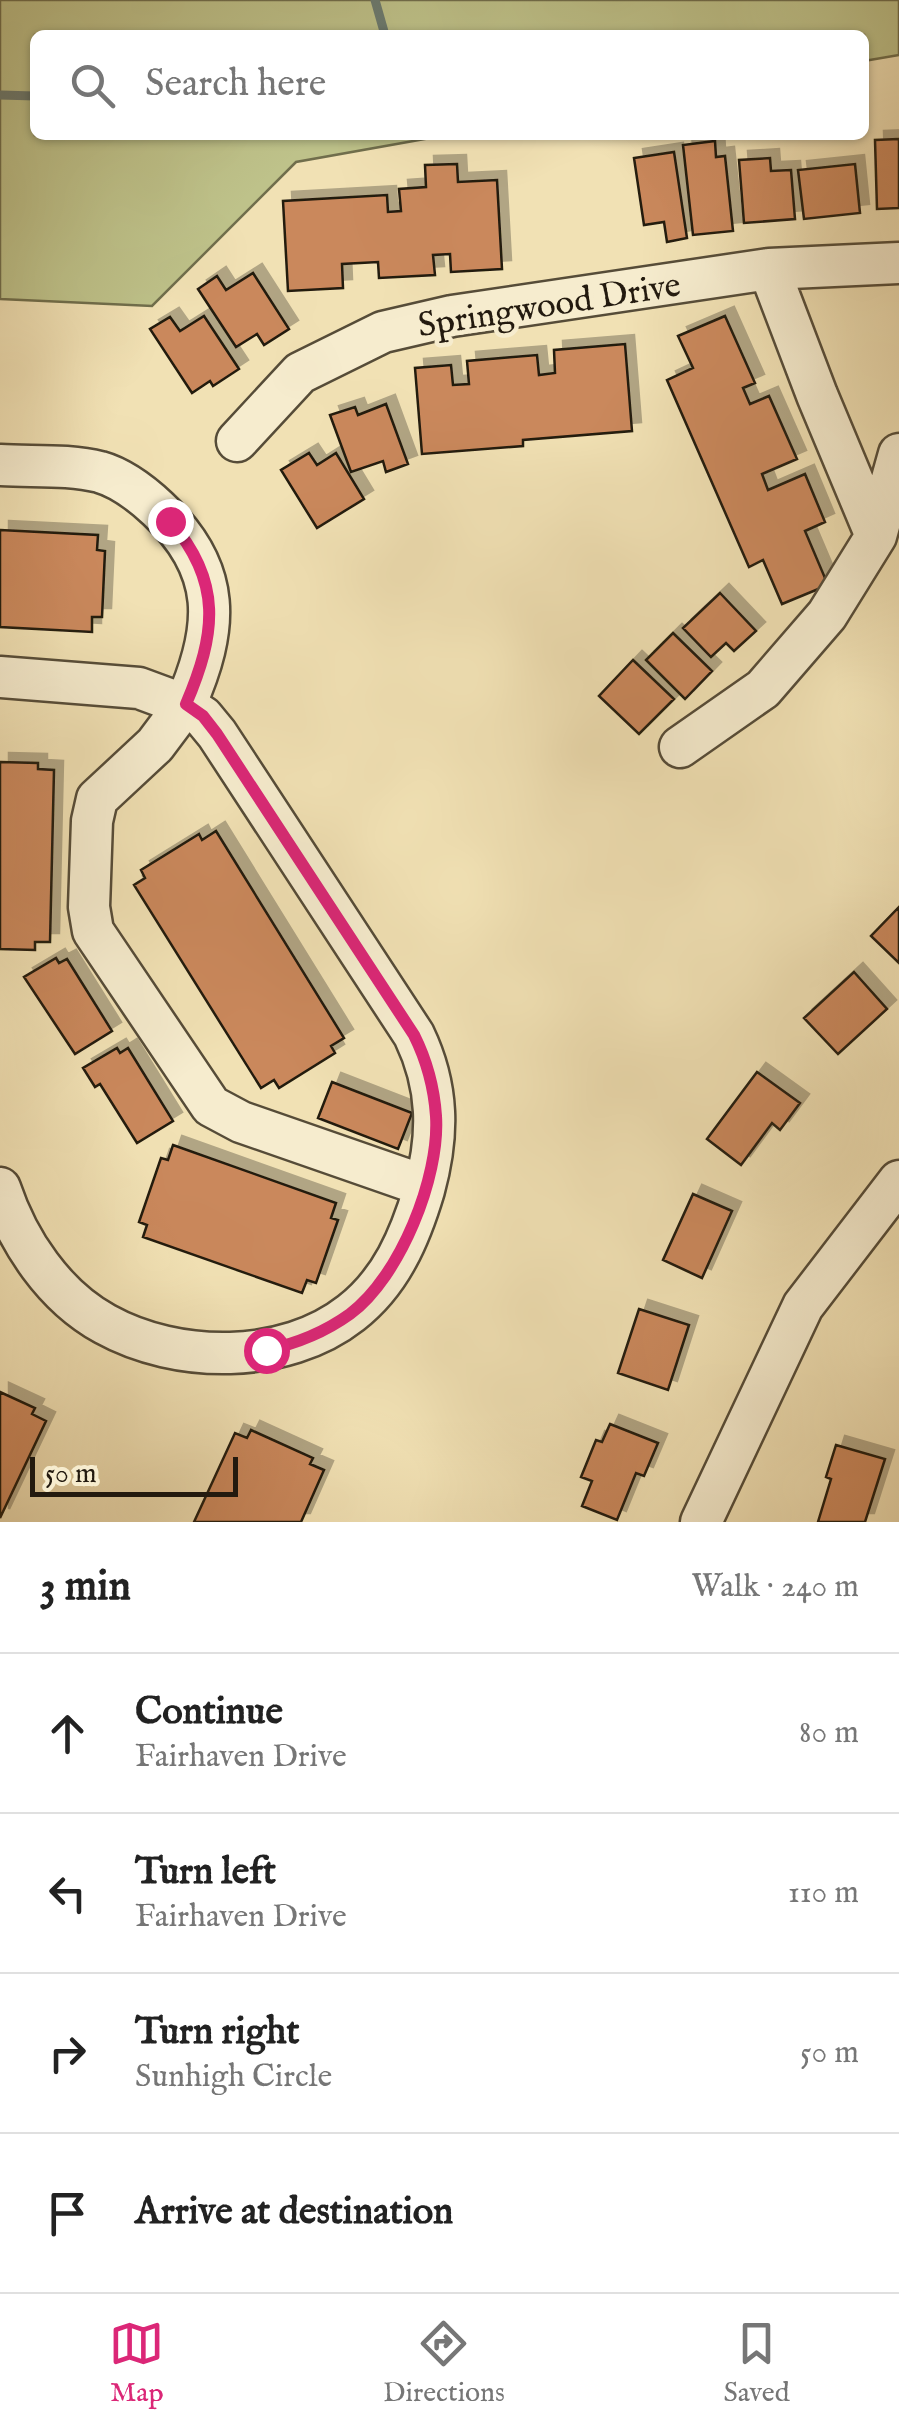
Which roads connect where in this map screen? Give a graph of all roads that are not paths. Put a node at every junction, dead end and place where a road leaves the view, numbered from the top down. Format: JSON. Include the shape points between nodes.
{"nodes":[{"id":1,"x":899,"y":263,"type":"edge"},
{"id":2,"x":769,"y":269,"type":"junction"},
{"id":3,"x":238,"y":441,"type":"dead end"},
{"id":4,"x":899,"y":454,"type":"edge"},
{"id":5,"x":0,"y":465,"type":"edge"},
{"id":6,"x":876,"y":536,"type":"junction"},
{"id":7,"x":0,"y":677,"type":"edge"},
{"id":8,"x":186,"y":704,"type":"junction"},
{"id":9,"x":680,"y":747,"type":"dead end"},
{"id":10,"x":899,"y":1181,"type":"edge"},
{"id":11,"x":424,"y":1186,"type":"junction"},
{"id":12,"x":0,"y":1188,"type":"edge"},
{"id":13,"x":701,"y":1522,"type":"edge"}],
"edges":[{"from":1,"to":2,"type":"street","name":"Springwood Drive"},
{"from":2,"to":3,"type":"street","name":"Springwood Drive","via":[[384,332],[300,373]]},
{"from":2,"to":6,"type":"street"},
{"from":4,"to":6,"type":"street"},
{"from":5,"to":8,"type":"street","via":[[96,470],[150,502],[186,539],[210,604],[202,660]]},
{"from":6,"to":9,"type":"street","via":[[826,616],[763,689]]},
{"from":7,"to":8,"type":"street","via":[[139,688]]},
{"from":8,"to":11,"type":"street","via":[[217,734],[420,1048],[436,1119]]},
{"from":8,"to":11,"type":"street","via":[[94,807],[94,931],[211,1106]]},
{"from":10,"to":13,"type":"street","via":[[803,1306]]},
{"from":11,"to":12,"type":"street","via":[[398,1258],[350,1314],[288,1345],[237,1352],[168,1346],[104,1324],[51,1280]]}]}
